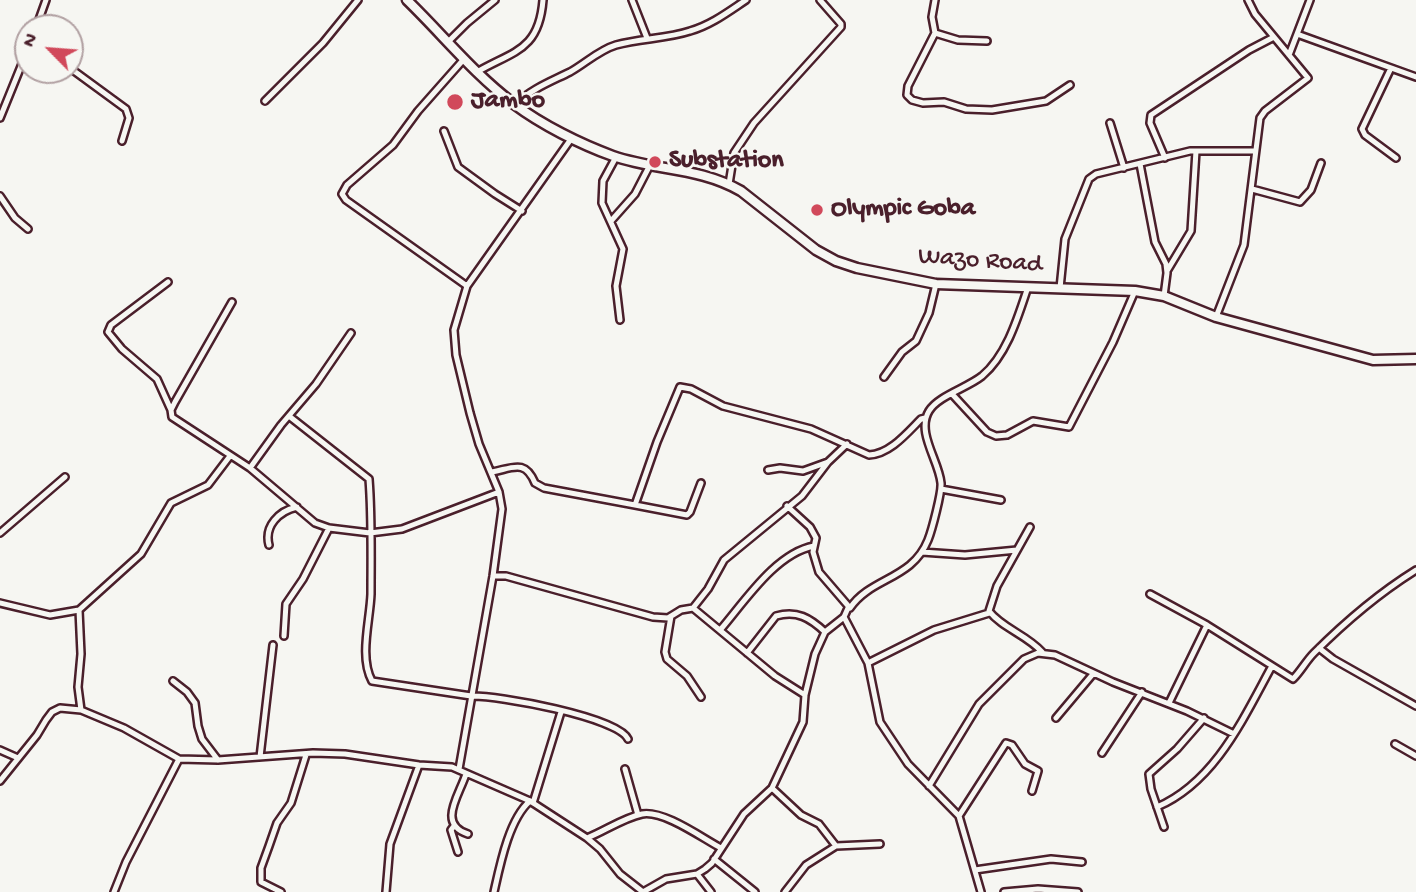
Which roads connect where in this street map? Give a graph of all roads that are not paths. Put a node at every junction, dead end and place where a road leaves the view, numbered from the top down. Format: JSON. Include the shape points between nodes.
{"nodes":[{"id":1,"x":358,"y":0,"type":"edge"},
{"id":2,"x":407,"y":0,"type":"edge"},
{"id":3,"x":495,"y":0,"type":"edge"},
{"id":4,"x":543,"y":0,"type":"edge"},
{"id":5,"x":632,"y":0,"type":"edge"},
{"id":6,"x":746,"y":0,"type":"edge"},
{"id":7,"x":820,"y":0,"type":"edge"},
{"id":8,"x":934,"y":0,"type":"edge"},
{"id":9,"x":1248,"y":0,"type":"edge"},
{"id":10,"x":1310,"y":0,"type":"edge"},
{"id":11,"x":935,"y":33,"type":"junction"},
{"id":12,"x":1297,"y":34,"type":"junction"},
{"id":13,"x":1274,"y":37,"type":"junction"},
{"id":14,"x":647,"y":38,"type":"junction"},
{"id":15,"x":449,"y":41,"type":"junction"},
{"id":16,"x":987,"y":41,"type":"dead end"},
{"id":17,"x":1289,"y":55,"type":"junction"},
{"id":18,"x":464,"y":58,"type":"junction"},
{"id":19,"x":1391,"y":68,"type":"junction"},
{"id":20,"x":477,"y":72,"type":"junction"},
{"id":21,"x":1416,"y":77,"type":"edge"},
{"id":22,"x":84,"y":78,"type":"edge"},
{"id":23,"x":14,"y":84,"type":"edge"},
{"id":24,"x":1070,"y":85,"type":"dead end"},
{"id":25,"x":265,"y":101,"type":"dead end"},
{"id":26,"x":515,"y":105,"type":"junction"},
{"id":27,"x":0,"y":118,"type":"edge"},
{"id":28,"x":1110,"y":123,"type":"dead end"},
{"id":29,"x":444,"y":131,"type":"dead end"},
{"id":30,"x":571,"y":139,"type":"junction"},
{"id":31,"x":122,"y":141,"type":"dead end"},
{"id":32,"x":1196,"y":151,"type":"junction"},
{"id":33,"x":1255,"y":151,"type":"junction"},
{"id":34,"x":616,"y":156,"type":"junction"},
{"id":35,"x":1165,"y":158,"type":"junction"},
{"id":36,"x":1396,"y":158,"type":"dead end"},
{"id":37,"x":1321,"y":163,"type":"dead end"},
{"id":38,"x":1140,"y":164,"type":"junction"},
{"id":39,"x":650,"y":165,"type":"junction"},
{"id":40,"x":1124,"y":168,"type":"junction"},
{"id":41,"x":729,"y":184,"type":"junction"},
{"id":42,"x":1252,"y":189,"type":"junction"},
{"id":43,"x":0,"y":196,"type":"edge"},
{"id":44,"x":522,"y":211,"type":"junction"},
{"id":45,"x":611,"y":221,"type":"junction"},
{"id":46,"x":29,"y":229,"type":"dead end"},
{"id":47,"x":1167,"y":271,"type":"junction"},
{"id":48,"x":169,"y":282,"type":"dead end"},
{"id":49,"x":936,"y":284,"type":"junction"},
{"id":50,"x":467,"y":286,"type":"junction"},
{"id":51,"x":1028,"y":287,"type":"junction"},
{"id":52,"x":1060,"y":288,"type":"junction"},
{"id":53,"x":1135,"y":291,"type":"junction"},
{"id":54,"x":1164,"y":296,"type":"junction"},
{"id":55,"x":232,"y":302,"type":"dead end"},
{"id":56,"x":1216,"y":317,"type":"junction"},
{"id":57,"x":620,"y":320,"type":"dead end"},
{"id":58,"x":351,"y":333,"type":"dead end"},
{"id":59,"x":1416,"y":359,"type":"edge"},
{"id":60,"x":884,"y":377,"type":"dead end"},
{"id":61,"x":952,"y":394,"type":"junction"},
{"id":62,"x":171,"y":410,"type":"junction"},
{"id":63,"x":289,"y":416,"type":"junction"},
{"id":64,"x":925,"y":418,"type":"junction"},
{"id":65,"x":847,"y":444,"type":"junction"},
{"id":66,"x":230,"y":456,"type":"junction"},
{"id":67,"x":828,"y":462,"type":"junction"},
{"id":68,"x":250,"y":468,"type":"junction"},
{"id":69,"x":768,"y":470,"type":"dead end"},
{"id":70,"x":492,"y":472,"type":"junction"},
{"id":71,"x":65,"y":477,"type":"dead end"},
{"id":72,"x":701,"y":483,"type":"dead end"},
{"id":73,"x":941,"y":489,"type":"junction"},
{"id":74,"x":499,"y":492,"type":"junction"},
{"id":75,"x":1001,"y":500,"type":"dead end"},
{"id":76,"x":635,"y":505,"type":"junction"},
{"id":77,"x":787,"y":506,"type":"junction"},
{"id":78,"x":296,"y":507,"type":"junction"},
{"id":79,"x":1030,"y":527,"type":"dead end"},
{"id":80,"x":329,"y":528,"type":"junction"},
{"id":81,"x":0,"y":533,"type":"edge"},
{"id":82,"x":370,"y":533,"type":"junction"},
{"id":83,"x":269,"y":545,"type":"dead end"},
{"id":84,"x":814,"y":546,"type":"junction"},
{"id":85,"x":1017,"y":550,"type":"junction"},
{"id":86,"x":922,"y":552,"type":"junction"},
{"id":87,"x":1416,"y":570,"type":"edge"},
{"id":88,"x":493,"y":576,"type":"junction"},
{"id":89,"x":1150,"y":594,"type":"dead end"},
{"id":90,"x":0,"y":603,"type":"edge"},
{"id":91,"x":693,"y":608,"type":"junction"},
{"id":92,"x":850,"y":608,"type":"junction"},
{"id":93,"x":79,"y":610,"type":"junction"},
{"id":94,"x":989,"y":613,"type":"junction"},
{"id":95,"x":671,"y":616,"type":"junction"},
{"id":96,"x":844,"y":617,"type":"junction"},
{"id":97,"x":1207,"y":625,"type":"junction"},
{"id":98,"x":721,"y":629,"type":"junction"},
{"id":99,"x":825,"y":632,"type":"junction"},
{"id":100,"x":284,"y":636,"type":"dead end"},
{"id":101,"x":273,"y":645,"type":"dead end"},
{"id":102,"x":1319,"y":648,"type":"junction"},
{"id":103,"x":747,"y":653,"type":"junction"},
{"id":104,"x":1042,"y":653,"type":"junction"},
{"id":105,"x":868,"y":663,"type":"junction"},
{"id":106,"x":1272,"y":666,"type":"junction"},
{"id":107,"x":1093,"y":674,"type":"junction"},
{"id":108,"x":173,"y":681,"type":"dead end"},
{"id":109,"x":1142,"y":692,"type":"junction"},
{"id":110,"x":805,"y":695,"type":"junction"},
{"id":111,"x":471,"y":696,"type":"junction"},
{"id":112,"x":701,"y":697,"type":"dead end"},
{"id":113,"x":1169,"y":703,"type":"junction"},
{"id":114,"x":1416,"y":706,"type":"edge"},
{"id":115,"x":81,"y":710,"type":"junction"},
{"id":116,"x":561,"y":712,"type":"junction"},
{"id":117,"x":1056,"y":718,"type":"dead end"},
{"id":118,"x":1204,"y":718,"type":"junction"},
{"id":119,"x":1234,"y":734,"type":"junction"},
{"id":120,"x":628,"y":739,"type":"dead end"},
{"id":121,"x":1395,"y":744,"type":"dead end"},
{"id":122,"x":0,"y":750,"type":"edge"},
{"id":123,"x":1102,"y":753,"type":"dead end"},
{"id":124,"x":306,"y":755,"type":"junction"},
{"id":125,"x":1416,"y":756,"type":"edge"},
{"id":126,"x":260,"y":757,"type":"junction"},
{"id":127,"x":19,"y":758,"type":"junction"},
{"id":128,"x":179,"y":759,"type":"junction"},
{"id":129,"x":218,"y":760,"type":"junction"},
{"id":130,"x":419,"y":765,"type":"junction"},
{"id":131,"x":459,"y":769,"type":"junction"},
{"id":132,"x":625,"y":769,"type":"dead end"},
{"id":133,"x":466,"y":774,"type":"junction"},
{"id":134,"x":0,"y":781,"type":"edge"},
{"id":135,"x":929,"y":786,"type":"junction"},
{"id":136,"x":772,"y":789,"type":"junction"},
{"id":137,"x":1032,"y":791,"type":"dead end"},
{"id":138,"x":531,"y":802,"type":"junction"},
{"id":139,"x":1157,"y":807,"type":"junction"},
{"id":140,"x":638,"y":815,"type":"junction"},
{"id":141,"x":959,"y":817,"type":"junction"},
{"id":142,"x":454,"y":826,"type":"junction"},
{"id":143,"x":1164,"y":827,"type":"dead end"},
{"id":144,"x":468,"y":834,"type":"dead end"},
{"id":145,"x":587,"y":838,"type":"junction"},
{"id":146,"x":880,"y":844,"type":"dead end"},
{"id":147,"x":836,"y":846,"type":"junction"},
{"id":148,"x":721,"y":848,"type":"junction"},
{"id":149,"x":458,"y":852,"type":"dead end"},
{"id":150,"x":714,"y":859,"type":"junction"},
{"id":151,"x":1082,"y":862,"type":"dead end"},
{"id":152,"x":975,"y":870,"type":"junction"},
{"id":153,"x":697,"y":874,"type":"junction"},
{"id":154,"x":114,"y":892,"type":"edge"},
{"id":155,"x":281,"y":892,"type":"edge"},
{"id":156,"x":386,"y":892,"type":"edge"},
{"id":157,"x":494,"y":892,"type":"edge"},
{"id":158,"x":643,"y":892,"type":"edge"},
{"id":159,"x":711,"y":892,"type":"edge"},
{"id":160,"x":755,"y":892,"type":"edge"},
{"id":161,"x":785,"y":892,"type":"edge"},
{"id":162,"x":982,"y":892,"type":"edge"},
{"id":163,"x":1004,"y":892,"type":"edge"},
{"id":164,"x":1078,"y":892,"type":"edge"}],
"edges":[{"from":1,"to":25,"type":"street"},
{"from":2,"to":15,"type":"main road","name":"Wazo Road"},
{"from":3,"to":15,"type":"street"},
{"from":4,"to":20,"type":"street","via":[[537,25],[518,53]]},
{"from":5,"to":14,"type":"street"},
{"from":6,"to":14,"type":"street","via":[[691,31]]},
{"from":7,"to":41,"type":"street","via":[[841,27],[754,123],[734,153]]},
{"from":8,"to":11,"type":"street"},
{"from":9,"to":13,"type":"street"},
{"from":10,"to":12,"type":"street"},
{"from":11,"to":16,"type":"street"},
{"from":11,"to":24,"type":"street","via":[[908,86],[912,100],[992,110],[1046,101]]},
{"from":12,"to":17,"type":"street"},
{"from":12,"to":19,"type":"street"},
{"from":13,"to":17,"type":"street"},
{"from":13,"to":35,"type":"street","via":[[1151,115]]},
{"from":14,"to":26,"type":"street","via":[[601,51]]},
{"from":15,"to":18,"type":"main road","name":"Wazo Road"},
{"from":17,"to":33,"type":"street","via":[[1307,79],[1265,111]]},
{"from":18,"to":20,"type":"main road","name":"Wazo Road"},
{"from":18,"to":50,"type":"street","via":[[393,145],[342,194]]},
{"from":19,"to":21,"type":"street"},
{"from":19,"to":36,"type":"street","via":[[1362,129]]},
{"from":20,"to":26,"type":"main road","name":"Wazo Road"},
{"from":22,"to":31,"type":"street","via":[[126,108],[129,118]]},
{"from":23,"to":27,"type":"street"},
{"from":26,"to":30,"type":"main road","name":"Wazo Road"},
{"from":28,"to":40,"type":"street"},
{"from":29,"to":44,"type":"street","via":[[458,167]]},
{"from":30,"to":34,"type":"main road","name":"Wazo Road"},
{"from":30,"to":44,"type":"street"},
{"from":32,"to":33,"type":"street"},
{"from":32,"to":35,"type":"street"},
{"from":32,"to":47,"type":"street","via":[[1191,231]]},
{"from":33,"to":42,"type":"street"},
{"from":34,"to":39,"type":"main road","name":"Wazo Road"},
{"from":34,"to":45,"type":"street","via":[[603,181],[603,209]]},
{"from":35,"to":38,"type":"street"},
{"from":37,"to":42,"type":"street","via":[[1311,190],[1300,202]]},
{"from":38,"to":40,"type":"street"},
{"from":38,"to":47,"type":"street","via":[[1155,242]]},
{"from":39,"to":41,"type":"main road","name":"Wazo Road","via":[[691,171]]},
{"from":39,"to":45,"type":"street","via":[[635,194]]},
{"from":40,"to":52,"type":"street","via":[[1096,174],[1082,191],[1065,239]]},
{"from":41,"to":49,"type":"main road","name":"Wazo Road","via":[[836,261]]},
{"from":42,"to":56,"type":"street","via":[[1244,245]]},
{"from":43,"to":46,"type":"street"},
{"from":44,"to":50,"type":"street"},
{"from":45,"to":57,"type":"street","via":[[623,249],[617,286]]},
{"from":47,"to":54,"type":"street"},
{"from":48,"to":62,"type":"street","via":[[111,325],[108,332],[157,379]]},
{"from":49,"to":51,"type":"main road","name":"Wazo Road"},
{"from":49,"to":60,"type":"street","via":[[916,341]]},
{"from":50,"to":70,"type":"street","via":[[454,330],[456,355],[479,444]]},
{"from":51,"to":52,"type":"main road","name":"Wazo Road"},
{"from":51,"to":61,"type":"street","via":[[998,360]]},
{"from":52,"to":53,"type":"main road","name":"Wazo Road"},
{"from":53,"to":54,"type":"main road","name":"Wazo Road"},
{"from":53,"to":61,"type":"street","via":[[1069,427],[1033,421],[996,436]]},
{"from":54,"to":56,"type":"main road","name":"Wazo Road"},
{"from":55,"to":62,"type":"street"},
{"from":56,"to":59,"type":"main road","name":"Wazo Road","via":[[1373,360]]},
{"from":58,"to":63,"type":"street"},
{"from":61,"to":64,"type":"street","via":[[932,406]]},
{"from":62,"to":66,"type":"street","via":[[178,422]]},
{"from":63,"to":68,"type":"street"},
{"from":63,"to":82,"type":"street","via":[[369,479]]},
{"from":64,"to":65,"type":"street","via":[[878,455]]},
{"from":64,"to":73,"type":"street"},
{"from":65,"to":67,"type":"street"},
{"from":65,"to":76,"type":"street","via":[[811,429],[723,406],[680,387]]},
{"from":66,"to":68,"type":"street"},
{"from":66,"to":93,"type":"street","via":[[208,485],[171,503],[141,554]]},
{"from":67,"to":69,"type":"street","via":[[803,471]]},
{"from":67,"to":77,"type":"street","via":[[808,489]]},
{"from":68,"to":78,"type":"street"},
{"from":70,"to":74,"type":"street"},
{"from":70,"to":76,"type":"street","via":[[526,468],[534,483],[544,488]]},
{"from":71,"to":81,"type":"street"},
{"from":72,"to":76,"type":"street","via":[[687,515]]},
{"from":73,"to":75,"type":"street"},
{"from":73,"to":86,"type":"street"},
{"from":74,"to":82,"type":"street","via":[[418,524]]},
{"from":74,"to":88,"type":"street","via":[[502,509]]},
{"from":77,"to":84,"type":"street","via":[[810,527],[816,538]]},
{"from":77,"to":91,"type":"street","via":[[724,560]]},
{"from":78,"to":80,"type":"street"},
{"from":78,"to":83,"type":"street","via":[[279,515],[268,532]]},
{"from":79,"to":85,"type":"street"},
{"from":80,"to":82,"type":"street"},
{"from":80,"to":100,"type":"street","via":[[286,604]]},
{"from":82,"to":111,"type":"street","via":[[366,661],[372,681]]},
{"from":84,"to":92,"type":"street","via":[[820,572]]},
{"from":84,"to":98,"type":"street","via":[[802,548],[767,575]]},
{"from":85,"to":86,"type":"street","via":[[965,555]]},
{"from":85,"to":94,"type":"street","via":[[997,586]]},
{"from":86,"to":92,"type":"street","via":[[909,568],[857,598]]},
{"from":87,"to":102,"type":"street","via":[[1377,595]]},
{"from":88,"to":95,"type":"street","via":[[653,617]]},
{"from":88,"to":111,"type":"street"},
{"from":89,"to":97,"type":"street"},
{"from":90,"to":93,"type":"street","via":[[50,615]]},
{"from":91,"to":95,"type":"street"},
{"from":91,"to":98,"type":"street"},
{"from":92,"to":96,"type":"street"},
{"from":93,"to":115,"type":"street"},
{"from":94,"to":104,"type":"street"},
{"from":94,"to":105,"type":"street","via":[[934,631]]},
{"from":95,"to":112,"type":"street","via":[[667,659],[687,676]]},
{"from":96,"to":99,"type":"street"},
{"from":96,"to":105,"type":"street"},
{"from":97,"to":106,"type":"street"},
{"from":97,"to":113,"type":"street"},
{"from":98,"to":103,"type":"street"},
{"from":99,"to":103,"type":"street","via":[[811,620],[783,614],[776,616]]},
{"from":99,"to":110,"type":"street"},
{"from":101,"to":126,"type":"street"},
{"from":102,"to":106,"type":"street","via":[[1293,678]]},
{"from":102,"to":114,"type":"street"},
{"from":103,"to":110,"type":"street"},
{"from":104,"to":107,"type":"street"},
{"from":104,"to":135,"type":"street","via":[[1024,659],[979,704]]},
{"from":105,"to":135,"type":"street","via":[[884,731]]},
{"from":106,"to":119,"type":"street"},
{"from":107,"to":109,"type":"street"},
{"from":107,"to":117,"type":"street"},
{"from":108,"to":129,"type":"street","via":[[195,703],[202,739]]},
{"from":109,"to":113,"type":"street"},
{"from":109,"to":123,"type":"street"},
{"from":110,"to":136,"type":"street","via":[[803,722]]},
{"from":111,"to":116,"type":"street"},
{"from":111,"to":131,"type":"street"},
{"from":113,"to":118,"type":"street"},
{"from":115,"to":127,"type":"street","via":[[52,712]]},
{"from":115,"to":128,"type":"street"},
{"from":116,"to":120,"type":"street","via":[[605,723]]},
{"from":116,"to":138,"type":"street"},
{"from":118,"to":119,"type":"street"},
{"from":118,"to":139,"type":"street","via":[[1149,774]]},
{"from":119,"to":139,"type":"street","via":[[1200,779]]},
{"from":121,"to":125,"type":"street"},
{"from":122,"to":127,"type":"street"},
{"from":124,"to":126,"type":"street"},
{"from":124,"to":130,"type":"street","via":[[345,754]]},
{"from":124,"to":155,"type":"street","via":[[292,803],[277,823],[261,868],[261,882]]},
{"from":126,"to":129,"type":"street"},
{"from":127,"to":134,"type":"street"},
{"from":128,"to":129,"type":"street"},
{"from":128,"to":154,"type":"street"},
{"from":130,"to":131,"type":"street"},
{"from":130,"to":156,"type":"street","via":[[390,844]]},
{"from":131,"to":133,"type":"street"},
{"from":132,"to":140,"type":"street"},
{"from":133,"to":138,"type":"street"},
{"from":133,"to":142,"type":"street","via":[[451,812]]},
{"from":135,"to":141,"type":"street"},
{"from":136,"to":147,"type":"street","via":[[818,824]]},
{"from":136,"to":148,"type":"street","via":[[744,814]]},
{"from":137,"to":141,"type":"street","via":[[1038,771],[1006,743]]},
{"from":138,"to":145,"type":"street"},
{"from":138,"to":157,"type":"street","via":[[514,825]]},
{"from":139,"to":143,"type":"street"},
{"from":140,"to":145,"type":"street"},
{"from":140,"to":148,"type":"street","via":[[667,818]]},
{"from":141,"to":152,"type":"street"},
{"from":142,"to":144,"type":"street"},
{"from":142,"to":149,"type":"street","via":[[451,831]]},
{"from":145,"to":158,"type":"street"},
{"from":146,"to":147,"type":"street"},
{"from":147,"to":161,"type":"street","via":[[806,865]]},
{"from":148,"to":150,"type":"street"},
{"from":150,"to":153,"type":"street"},
{"from":150,"to":160,"type":"street"},
{"from":151,"to":152,"type":"street","via":[[1051,859]]},
{"from":152,"to":162,"type":"street"},
{"from":153,"to":158,"type":"street","via":[[666,879]]},
{"from":153,"to":159,"type":"street"},
{"from":163,"to":164,"type":"street"}]}
